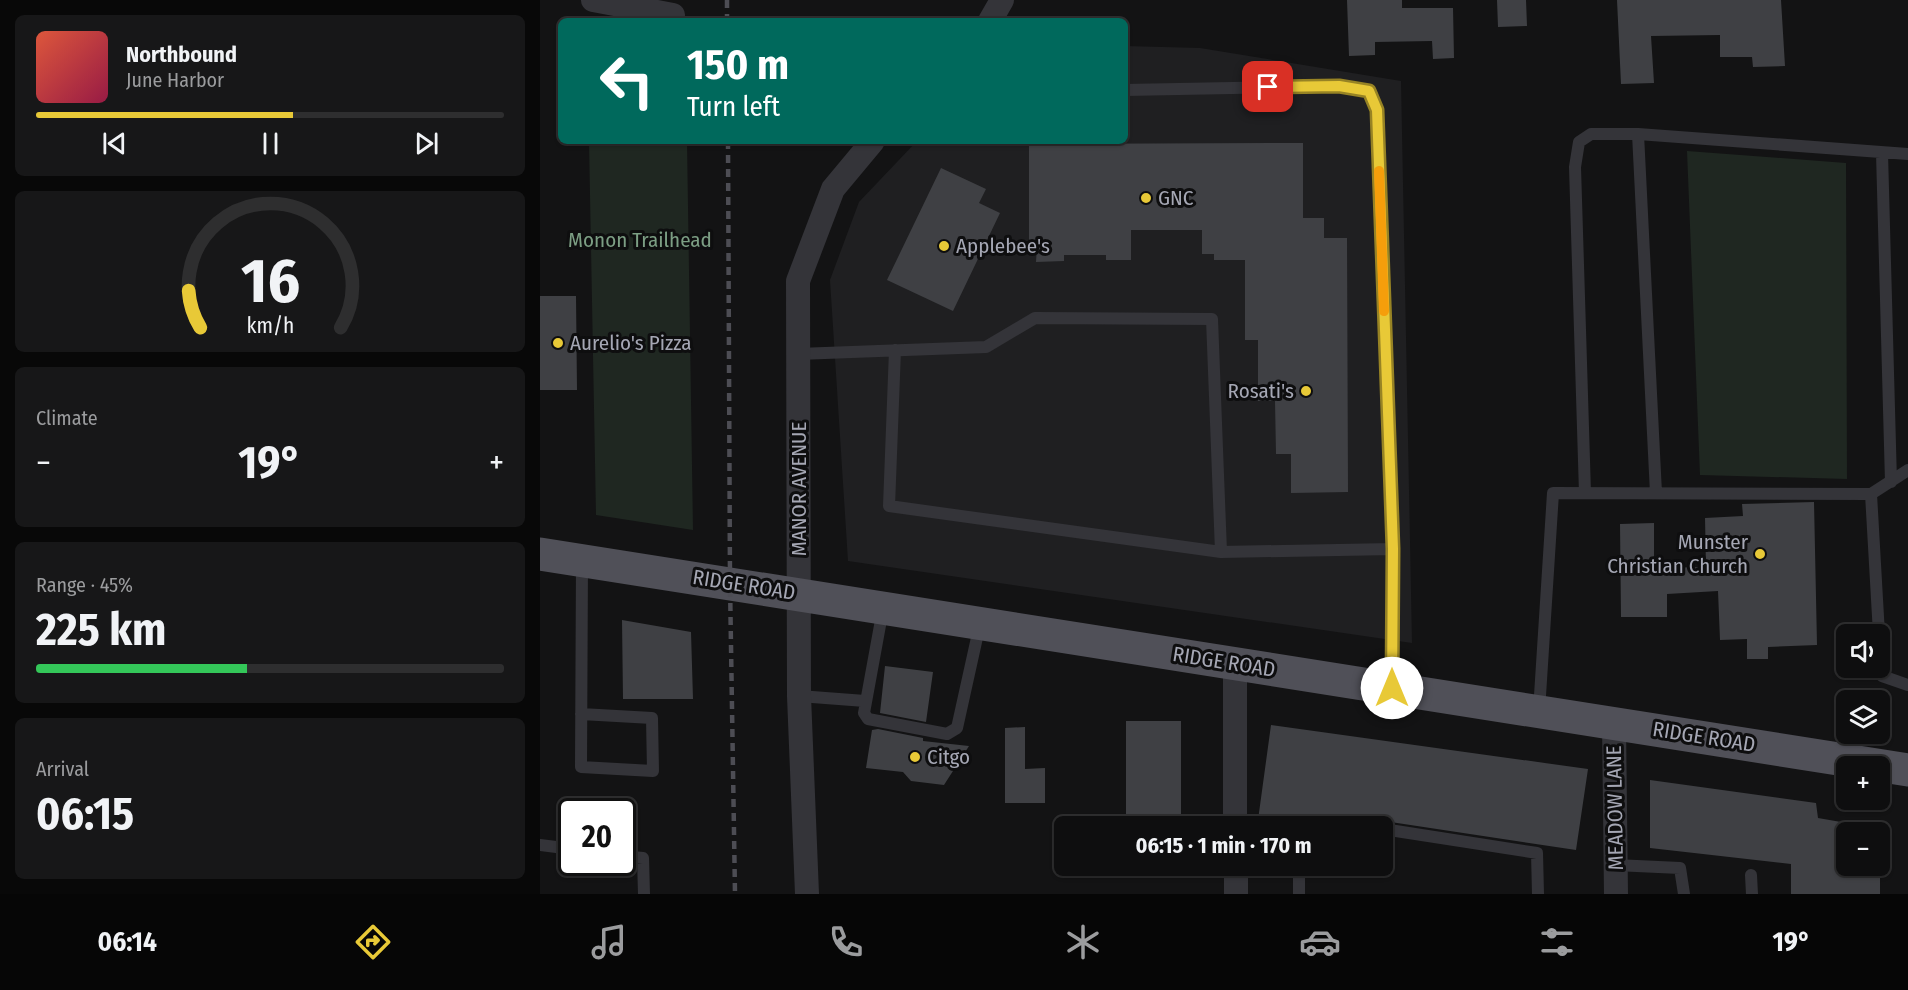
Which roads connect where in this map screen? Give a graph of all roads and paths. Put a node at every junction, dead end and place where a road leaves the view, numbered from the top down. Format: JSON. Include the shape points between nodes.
{"nodes":[{"id":1,"x":593,"y":0,"type":"edge"},
{"id":2,"x":1002,"y":0,"type":"edge"},
{"id":3,"x":673,"y":15,"type":"dead end"},
{"id":4,"x":992,"y":18,"type":"edge"},
{"id":5,"x":1128,"y":90,"type":"edge"},
{"id":6,"x":1638,"y":134,"type":"junction"},
{"id":7,"x":870,"y":144,"type":"edge"},
{"id":8,"x":1882,"y":153,"type":"junction"},
{"id":9,"x":1908,"y":154,"type":"edge"},
{"id":10,"x":895,"y":350,"type":"junction"},
{"id":11,"x":798,"y":354,"type":"junction"},
{"id":12,"x":1908,"y":471,"type":"edge"},
{"id":13,"x":1891,"y":482,"type":"junction"},
{"id":14,"x":1585,"y":493,"type":"junction"},
{"id":15,"x":1656,"y":493,"type":"junction"},
{"id":16,"x":1871,"y":494,"type":"junction"},
{"id":17,"x":1393,"y":549,"type":"junction"},
{"id":18,"x":1221,"y":552,"type":"junction"},
{"id":19,"x":540,"y":554,"type":"edge"},
{"id":20,"x":582,"y":561,"type":"junction"},
{"id":21,"x":799,"y":593,"type":"junction"},
{"id":22,"x":884,"y":607,"type":"junction"},
{"id":23,"x":980,"y":623,"type":"junction"},
{"id":24,"x":1878,"y":624,"type":"edge"},
{"id":25,"x":1235,"y":664,"type":"junction"},
{"id":26,"x":1888,"y":678,"type":"edge"},
{"id":27,"x":1908,"y":685,"type":"edge"},
{"id":28,"x":1392,"y":688,"type":"junction"},
{"id":29,"x":800,"y":696,"type":"junction"},
{"id":30,"x":865,"y":701,"type":"junction"},
{"id":31,"x":1539,"y":711,"type":"junction"},
{"id":32,"x":581,"y":714,"type":"junction"},
{"id":33,"x":1614,"y":723,"type":"junction"},
{"id":34,"x":1908,"y":770,"type":"edge"},
{"id":35,"x":1236,"y":816,"type":"edge"},
{"id":36,"x":1393,"y":831,"type":"edge"},
{"id":37,"x":540,"y":845,"type":"edge"},
{"id":38,"x":558,"y":847,"type":"edge"},
{"id":39,"x":636,"y":857,"type":"edge"},
{"id":40,"x":1615,"y":865,"type":"junction"},
{"id":41,"x":1751,"y":875,"type":"dead end"},
{"id":42,"x":1236,"y":876,"type":"edge"},
{"id":43,"x":1299,"y":876,"type":"edge"},
{"id":44,"x":644,"y":894,"type":"edge"},
{"id":45,"x":807,"y":894,"type":"edge"},
{"id":46,"x":1236,"y":894,"type":"edge"},
{"id":47,"x":1299,"y":894,"type":"edge"},
{"id":48,"x":1538,"y":894,"type":"edge"},
{"id":49,"x":1616,"y":894,"type":"edge"},
{"id":50,"x":1684,"y":894,"type":"edge"},
{"id":51,"x":1752,"y":894,"type":"edge"}],
"edges":[{"from":1,"to":3,"type":"street"},
{"from":2,"to":4,"type":"street"},
{"from":5,"to":17,"type":"lane","via":[[1339,86],[1369,91],[1377,110]]},
{"from":6,"to":8,"type":"lane"},
{"from":6,"to":14,"type":"lane","via":[[1591,134],[1579,142],[1575,167]]},
{"from":6,"to":15,"type":"lane"},
{"from":7,"to":11,"type":"street","name":"MANOR AVENUE","via":[[833,189],[798,281]]},
{"from":8,"to":9,"type":"lane"},
{"from":8,"to":13,"type":"lane"},
{"from":10,"to":11,"type":"lane"},
{"from":10,"to":18,"type":"lane","via":[[889,506]]},
{"from":10,"to":18,"type":"lane","via":[[986,348],[1035,318],[1212,320]]},
{"from":11,"to":21,"type":"street","name":"MANOR AVENUE"},
{"from":12,"to":13,"type":"lane"},
{"from":13,"to":16,"type":"lane"},
{"from":14,"to":15,"type":"lane"},
{"from":14,"to":31,"type":"lane","via":[[1553,493]]},
{"from":15,"to":16,"type":"lane"},
{"from":16,"to":24,"type":"lane"},
{"from":17,"to":18,"type":"lane"},
{"from":17,"to":28,"type":"lane"},
{"from":19,"to":20,"type":"main road","name":"RIDGE ROAD"},
{"from":20,"to":21,"type":"main road","name":"RIDGE ROAD"},
{"from":20,"to":32,"type":"lane"},
{"from":21,"to":22,"type":"main road","name":"RIDGE ROAD"},
{"from":21,"to":29,"type":"street","name":"MANOR AVENUE"},
{"from":22,"to":23,"type":"main road","name":"RIDGE ROAD"},
{"from":22,"to":30,"type":"lane"},
{"from":23,"to":25,"type":"main road","name":"RIDGE ROAD"},
{"from":23,"to":30,"type":"lane","via":[[957,728],[948,734],[868,719]]},
{"from":25,"to":28,"type":"main road","name":"RIDGE ROAD"},
{"from":25,"to":35,"type":"street"},
{"from":26,"to":27,"type":"lane"},
{"from":28,"to":31,"type":"main road","name":"RIDGE ROAD"},
{"from":29,"to":30,"type":"lane"},
{"from":29,"to":45,"type":"street","name":"MANOR AVENUE"},
{"from":31,"to":33,"type":"main road","name":"RIDGE ROAD"},
{"from":32,"to":32,"type":"lane","via":[[581,767],[653,771],[652,718]]},
{"from":33,"to":34,"type":"main road","name":"RIDGE ROAD"},
{"from":33,"to":40,"type":"street","name":"MEADOW LANE"},
{"from":36,"to":48,"type":"lane","via":[[1537,854]]},
{"from":37,"to":38,"type":"lane"},
{"from":39,"to":44,"type":"lane","via":[[643,858]]},
{"from":40,"to":49,"type":"street","name":"MEADOW LANE"},
{"from":40,"to":50,"type":"lane","via":[[1680,868]]},
{"from":41,"to":51,"type":"lane"},
{"from":42,"to":46,"type":"street"},
{"from":43,"to":47,"type":"lane"}]}
